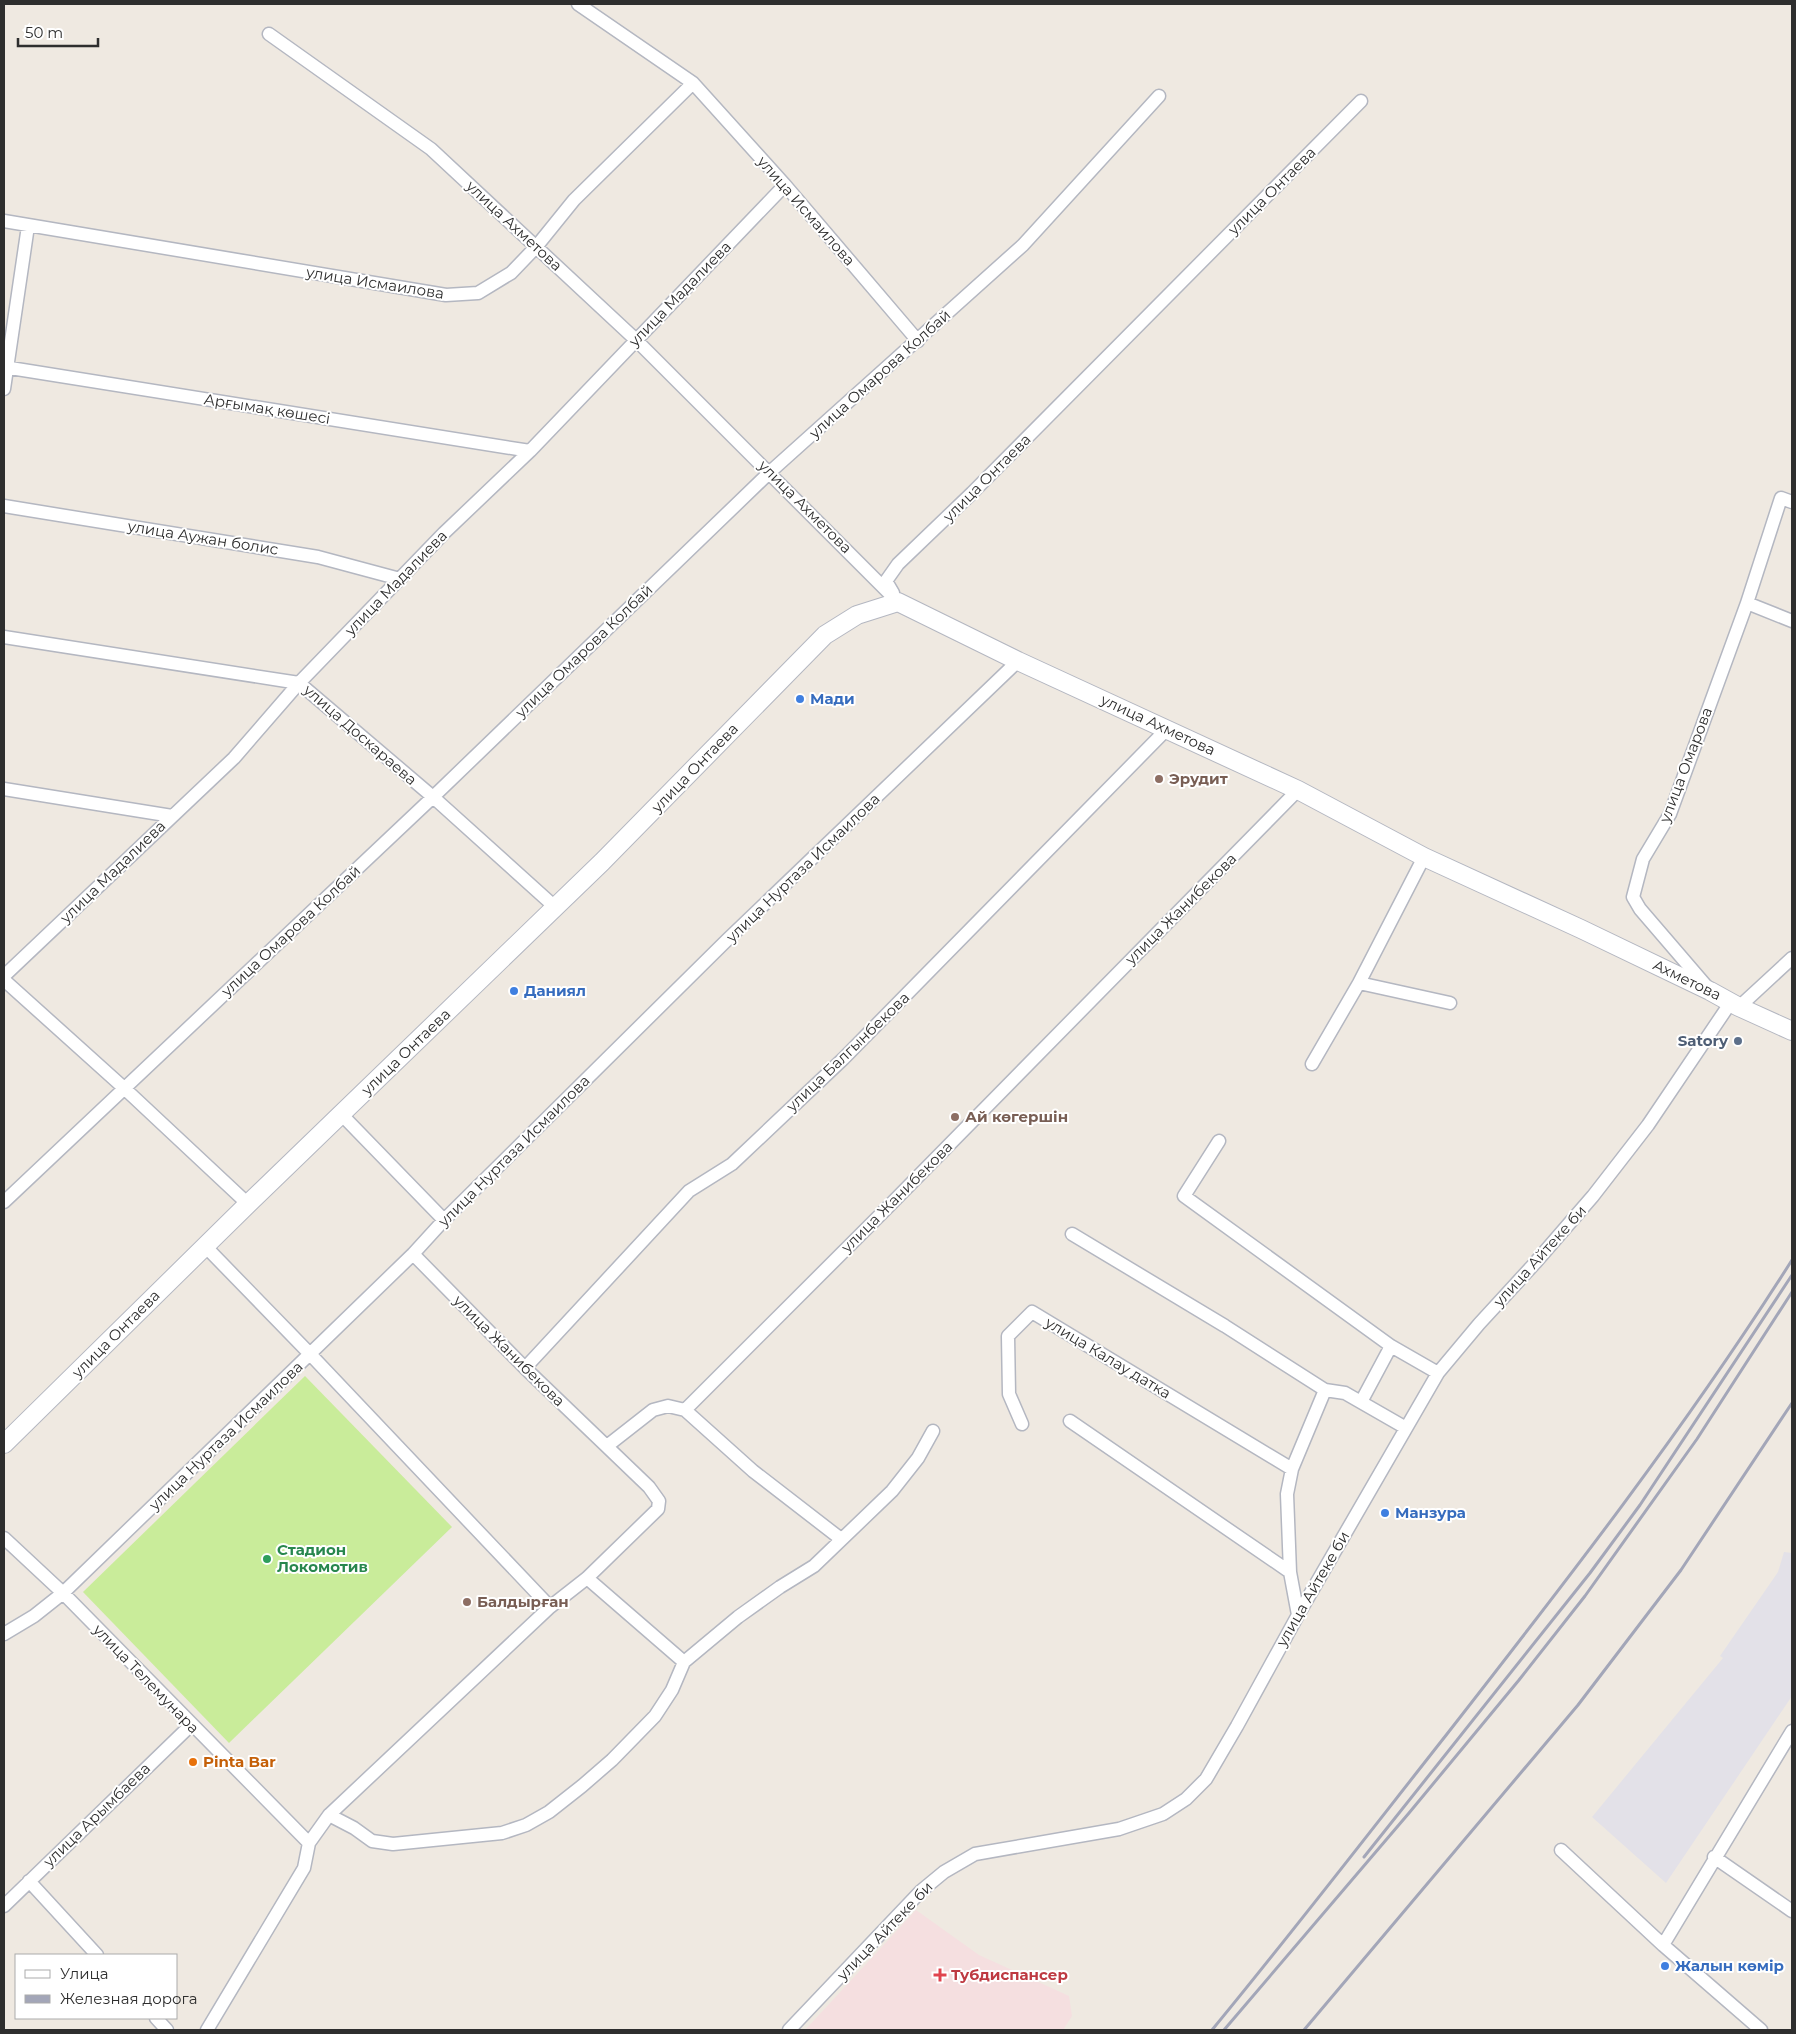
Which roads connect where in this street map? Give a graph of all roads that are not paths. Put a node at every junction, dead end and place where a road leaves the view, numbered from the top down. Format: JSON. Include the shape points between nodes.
{"nodes":[{"id":1,"x":578,"y":4,"type":"edge"},
{"id":2,"x":269,"y":34,"type":"dead end"},
{"id":3,"x":693,"y":83,"type":"junction"},
{"id":4,"x":1160,"y":96,"type":"dead end"},
{"id":5,"x":1361,"y":100,"type":"dead end"},
{"id":6,"x":785,"y":185,"type":"junction"},
{"id":7,"x":4,"y":221,"type":"edge"},
{"id":8,"x":28,"y":226,"type":"junction"},
{"id":9,"x":536,"y":247,"type":"junction"},
{"id":10,"x":635,"y":339,"type":"junction"},
{"id":11,"x":918,"y":341,"type":"junction"},
{"id":12,"x":6,"y":367,"type":"edge"},
{"id":13,"x":4,"y":389,"type":"edge"},
{"id":14,"x":530,"y":451,"type":"junction"},
{"id":15,"x":770,"y":472,"type":"junction"},
{"id":16,"x":1792,"y":502,"type":"edge"},
{"id":17,"x":4,"y":506,"type":"edge"},
{"id":18,"x":400,"y":579,"type":"junction"},
{"id":19,"x":898,"y":602,"type":"junction"},
{"id":20,"x":1746,"y":603,"type":"junction"},
{"id":21,"x":1792,"y":621,"type":"edge"},
{"id":22,"x":4,"y":636,"type":"edge"},
{"id":23,"x":1018,"y":661,"type":"junction"},
{"id":24,"x":300,"y":683,"type":"junction"},
{"id":25,"x":1167,"y":729,"type":"junction"},
{"id":26,"x":4,"y":789,"type":"edge"},
{"id":27,"x":1298,"y":790,"type":"junction"},
{"id":28,"x":433,"y":798,"type":"junction"},
{"id":29,"x":172,"y":816,"type":"junction"},
{"id":30,"x":1424,"y":857,"type":"junction"},
{"id":31,"x":555,"y":907,"type":"junction"},
{"id":32,"x":1581,"y":929,"type":"joint"},
{"id":33,"x":1792,"y":958,"type":"edge"},
{"id":34,"x":4,"y":976,"type":"edge"},
{"id":35,"x":4,"y":980,"type":"edge"},
{"id":36,"x":1359,"y":983,"type":"junction"},
{"id":37,"x":1710,"y":991,"type":"junction"},
{"id":38,"x":1450,"y":1003,"type":"dead end"},
{"id":39,"x":1735,"y":1005,"type":"junction"},
{"id":40,"x":1792,"y":1031,"type":"edge"},
{"id":41,"x":1312,"y":1064,"type":"dead end"},
{"id":42,"x":124,"y":1088,"type":"junction"},
{"id":43,"x":342,"y":1115,"type":"junction"},
{"id":44,"x":1220,"y":1141,"type":"dead end"},
{"id":45,"x":4,"y":1202,"type":"edge"},
{"id":46,"x":248,"y":1204,"type":"junction"},
{"id":47,"x":444,"y":1220,"type":"junction"},
{"id":48,"x":1072,"y":1234,"type":"dead end"},
{"id":49,"x":205,"y":1246,"type":"junction"},
{"id":50,"x":413,"y":1254,"type":"junction"},
{"id":51,"x":1392,"y":1346,"type":"junction"},
{"id":52,"x":310,"y":1354,"type":"junction"},
{"id":53,"x":525,"y":1368,"type":"junction"},
{"id":54,"x":1438,"y":1373,"type":"junction"},
{"id":55,"x":1325,"y":1390,"type":"junction"},
{"id":56,"x":1361,"y":1402,"type":"junction"},
{"id":57,"x":685,"y":1410,"type":"junction"},
{"id":58,"x":1070,"y":1421,"type":"dead end"},
{"id":59,"x":1022,"y":1424,"type":"dead end"},
{"id":60,"x":1406,"y":1428,"type":"junction"},
{"id":61,"x":933,"y":1431,"type":"dead end"},
{"id":62,"x":4,"y":1444,"type":"edge"},
{"id":63,"x":607,"y":1446,"type":"junction"},
{"id":64,"x":1292,"y":1469,"type":"junction"},
{"id":65,"x":4,"y":1538,"type":"edge"},
{"id":66,"x":841,"y":1539,"type":"junction"},
{"id":67,"x":1290,"y":1572,"type":"junction"},
{"id":68,"x":587,"y":1578,"type":"junction"},
{"id":69,"x":63,"y":1593,"type":"junction"},
{"id":70,"x":550,"y":1607,"type":"junction"},
{"id":71,"x":1298,"y":1615,"type":"junction"},
{"id":72,"x":4,"y":1634,"type":"edge"},
{"id":73,"x":684,"y":1662,"type":"junction"},
{"id":74,"x":191,"y":1725,"type":"junction"},
{"id":75,"x":1792,"y":1732,"type":"edge"},
{"id":76,"x":329,"y":1815,"type":"junction"},
{"id":77,"x":309,"y":1843,"type":"junction"},
{"id":78,"x":1561,"y":1850,"type":"dead end"},
{"id":79,"x":1714,"y":1858,"type":"junction"},
{"id":80,"x":28,"y":1882,"type":"junction"},
{"id":81,"x":4,"y":1906,"type":"edge"},
{"id":82,"x":1792,"y":1911,"type":"edge"},
{"id":83,"x":1663,"y":1944,"type":"junction"},
{"id":84,"x":96,"y":1954,"type":"edge"},
{"id":85,"x":157,"y":2019,"type":"edge"},
{"id":86,"x":167,"y":2030,"type":"edge"},
{"id":87,"x":207,"y":2030,"type":"edge"},
{"id":88,"x":789,"y":2030,"type":"edge"},
{"id":89,"x":1762,"y":2030,"type":"edge"}],
"edges":[{"from":1,"to":3,"type":"street","name":"улица Исмаилова"},
{"from":2,"to":9,"type":"street","name":"улица Ахметова","via":[[431,149]]},
{"from":3,"to":6,"type":"street","name":"улица Исмаилова"},
{"from":3,"to":9,"type":"street","name":"улица Исмаилова","via":[[574,200]]},
{"from":4,"to":11,"type":"street","name":"улица Омарова Колбай","via":[[1023,245]]},
{"from":5,"to":19,"type":"street","name":"улица Онтаева","via":[[972,494],[898,564],[886,581]]},
{"from":6,"to":10,"type":"street","name":"улица Мадалиева"},
{"from":6,"to":11,"type":"street","name":"улица Исмаилова"},
{"from":7,"to":8,"type":"street","name":"улица Исмаилова"},
{"from":8,"to":9,"type":"street","name":"улица Исмаилова","via":[[446,295],[478,293],[511,273]]},
{"from":8,"to":12,"type":"street"},
{"from":9,"to":10,"type":"street","name":"улица Ахметова"},
{"from":10,"to":14,"type":"street","name":"улица Мадалиева"},
{"from":10,"to":15,"type":"street","name":"улица Ахметова"},
{"from":11,"to":15,"type":"street","name":"улица Омарова Колбай"},
{"from":12,"to":13,"type":"street"},
{"from":12,"to":14,"type":"street","name":"Арғымақ көшесі"},
{"from":14,"to":18,"type":"street","name":"улица Мадалиева"},
{"from":15,"to":19,"type":"street","name":"улица Ахметова"},
{"from":15,"to":28,"type":"street","name":"улица Омарова Колбай"},
{"from":16,"to":20,"type":"street","name":"улица Омарова","via":[[1781,498]]},
{"from":17,"to":18,"type":"street","name":"улица Аужан болис","via":[[318,557]]},
{"from":18,"to":24,"type":"street","name":"улица Мадалиева"},
{"from":19,"to":23,"type":"main road","name":"улица Ахметова"},
{"from":19,"to":31,"type":"main road","name":"улица Онтаева","via":[[857,614],[825,635]]},
{"from":20,"to":21,"type":"street"},
{"from":20,"to":37,"type":"street","name":"улица Омарова","via":[[1670,814],[1643,859],[1633,898]]},
{"from":22,"to":24,"type":"street","name":"улица Доскараева"},
{"from":23,"to":25,"type":"main road","name":"улица Ахметова"},
{"from":23,"to":47,"type":"street","name":"улица Нуртаза Исмаилова","via":[[727,940]]},
{"from":24,"to":28,"type":"street","name":"улица Доскараева"},
{"from":24,"to":29,"type":"street","name":"улица Мадалиева","via":[[234,758]]},
{"from":25,"to":27,"type":"main road","name":"улица Ахметова"},
{"from":25,"to":53,"type":"street","name":"улица Балгынбекова","via":[[843,1059],[732,1164],[689,1191]]},
{"from":26,"to":29,"type":"street"},
{"from":27,"to":30,"type":"main road","name":"улица Ахметова"},
{"from":27,"to":57,"type":"street","name":"улица Жанибекова"},
{"from":28,"to":31,"type":"street","name":"улица Доскараева"},
{"from":28,"to":42,"type":"street","name":"улица Омарова Колбай"},
{"from":29,"to":34,"type":"street","name":"улица Мадалиева"},
{"from":30,"to":32,"type":"main road","name":"улица Ахметова"},
{"from":30,"to":36,"type":"street"},
{"from":31,"to":43,"type":"main road","name":"улица Онтаева"},
{"from":32,"to":37,"type":"main road","name":"Ахметова"},
{"from":33,"to":39,"type":"street","name":"улица Айтеке би"},
{"from":35,"to":42,"type":"street"},
{"from":36,"to":38,"type":"street"},
{"from":36,"to":41,"type":"street"},
{"from":37,"to":39,"type":"main road","name":"Ахметова"},
{"from":39,"to":40,"type":"main road","name":"Ахметова"},
{"from":39,"to":54,"type":"street","name":"улица Айтеке би","via":[[1593,1196]]},
{"from":42,"to":45,"type":"street","name":"улица Омарова Колбай"},
{"from":42,"to":46,"type":"street"},
{"from":43,"to":46,"type":"main road","name":"улица Онтаева"},
{"from":43,"to":47,"type":"street"},
{"from":44,"to":51,"type":"street","via":[[1184,1196]]},
{"from":46,"to":49,"type":"main road","name":"улица Онтаева"},
{"from":47,"to":50,"type":"street","name":"улица Нуртаза Исмаилова"},
{"from":48,"to":55,"type":"street"},
{"from":49,"to":52,"type":"street"},
{"from":49,"to":62,"type":"main road","name":"улица Онтаева"},
{"from":50,"to":52,"type":"street","name":"улица Нуртаза Исмаилова"},
{"from":50,"to":53,"type":"street","name":"улица Жанибекова"},
{"from":51,"to":54,"type":"street"},
{"from":51,"to":56,"type":"street"},
{"from":52,"to":69,"type":"street","name":"улица Нуртаза Исмаилова"},
{"from":52,"to":70,"type":"street"},
{"from":53,"to":63,"type":"street","name":"улица Жанибекова"},
{"from":54,"to":60,"type":"street","name":"улица Айтеке би"},
{"from":55,"to":56,"type":"street","via":[[1345,1393]]},
{"from":55,"to":64,"type":"street"},
{"from":56,"to":60,"type":"street"},
{"from":57,"to":63,"type":"street","via":[[668,1406],[653,1410]]},
{"from":57,"to":66,"type":"street","via":[[753,1471]]},
{"from":58,"to":67,"type":"street"},
{"from":59,"to":64,"type":"street","name":"улица Калау датка","via":[[1009,1394],[1008,1336],[1032,1312]]},
{"from":60,"to":71,"type":"street","name":"улица Айтеке би"},
{"from":61,"to":66,"type":"street","via":[[918,1458],[892,1491]]},
{"from":63,"to":68,"type":"street","name":"улица Жанибекова","via":[[649,1487],[659,1501],[658,1509]]},
{"from":64,"to":67,"type":"street","via":[[1287,1494]]},
{"from":65,"to":69,"type":"street","name":"улица Телемунара"},
{"from":66,"to":73,"type":"street","via":[[814,1566],[738,1617]]},
{"from":67,"to":71,"type":"street"},
{"from":68,"to":70,"type":"street"},
{"from":68,"to":73,"type":"street"},
{"from":69,"to":72,"type":"street","name":"улица Нуртаза Исмаилова"},
{"from":69,"to":74,"type":"street","name":"улица Телемунара"},
{"from":70,"to":76,"type":"street"},
{"from":71,"to":88,"type":"street","name":"улица Айтеке би","via":[[1206,1779],[1186,1799],[1163,1814],[1120,1829],[975,1854],[944,1872],[921,1891]]},
{"from":73,"to":76,"type":"street","via":[[672,1690],[655,1716],[633,1739],[582,1786],[526,1825],[502,1833],[392,1844],[372,1841]]},
{"from":74,"to":77,"type":"street","name":"улица Телемунара"},
{"from":74,"to":80,"type":"street","name":"улица Арымбаева"},
{"from":75,"to":79,"type":"street"},
{"from":76,"to":77,"type":"street"},
{"from":77,"to":87,"type":"street","via":[[304,1868]]},
{"from":78,"to":83,"type":"street"},
{"from":79,"to":82,"type":"street"},
{"from":79,"to":83,"type":"street"},
{"from":80,"to":81,"type":"street","name":"улица Арымбаева"},
{"from":80,"to":84,"type":"street"},
{"from":83,"to":89,"type":"street"},
{"from":85,"to":86,"type":"street"}]}
